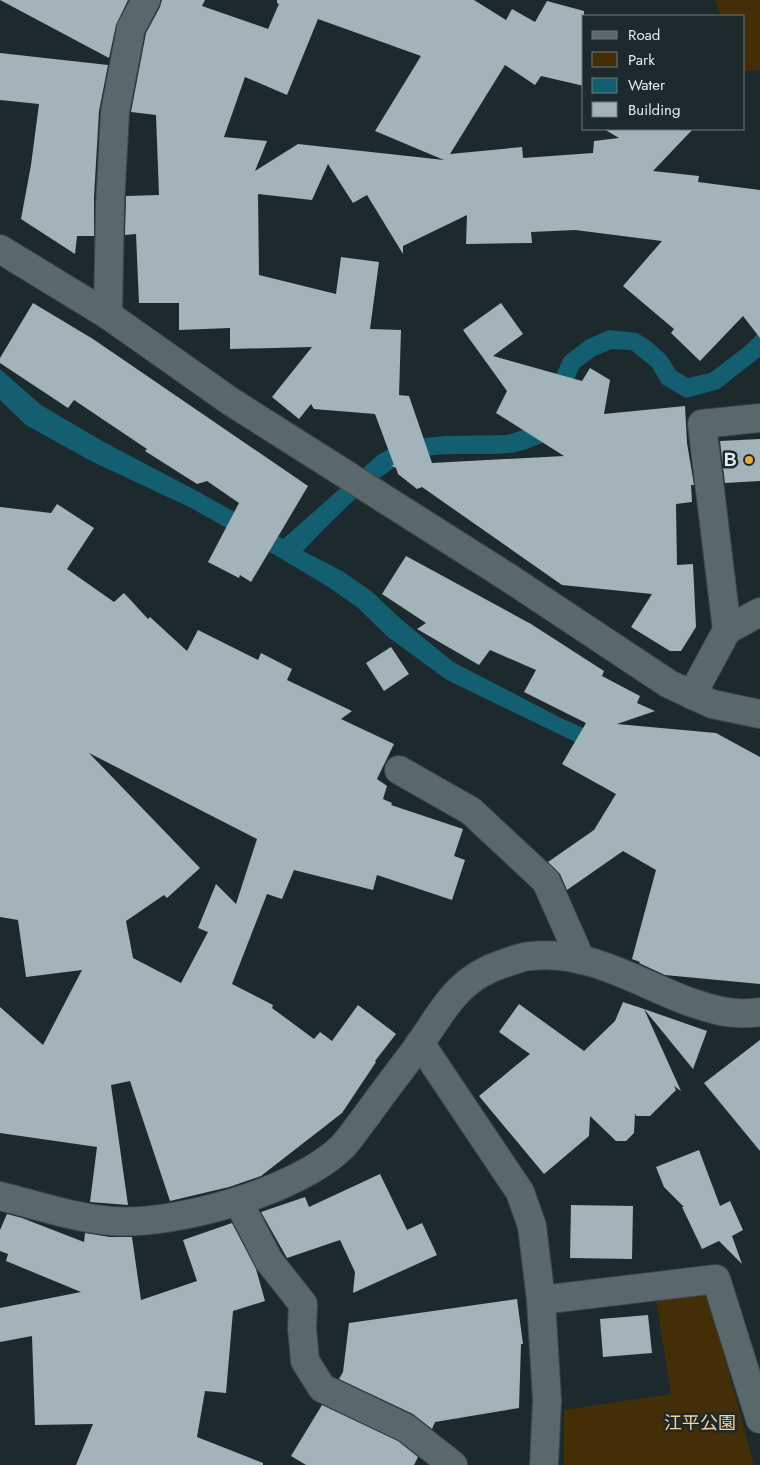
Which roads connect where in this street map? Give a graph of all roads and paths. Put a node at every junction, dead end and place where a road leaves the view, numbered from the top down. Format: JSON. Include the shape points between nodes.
{"nodes":[{"id":1,"x":146,"y":0,"type":"edge"},
{"id":2,"x":0,"y":249,"type":"edge"},
{"id":3,"x":108,"y":315,"type":"junction"},
{"id":4,"x":760,"y":418,"type":"edge"},
{"id":5,"x":760,"y":612,"type":"edge"},
{"id":6,"x":727,"y":630,"type":"junction"},
{"id":7,"x":692,"y":695,"type":"junction"},
{"id":8,"x":760,"y":714,"type":"edge"},
{"id":9,"x":399,"y":770,"type":"dead end"},
{"id":10,"x":581,"y":960,"type":"junction"},
{"id":11,"x":760,"y":1012,"type":"edge"},
{"id":12,"x":420,"y":1043,"type":"junction"},
{"id":13,"x":0,"y":1196,"type":"edge"},
{"id":14,"x":238,"y":1201,"type":"junction"},
{"id":15,"x":541,"y":1300,"type":"junction"},
{"id":16,"x":760,"y":1419,"type":"edge"},
{"id":17,"x":441,"y":1461,"type":"edge"},
{"id":18,"x":544,"y":1465,"type":"edge"}],
"edges":[{"from":1,"to":3,"type":"street","via":[[131,28],[115,112]]},
{"from":2,"to":3,"type":"street"},
{"from":3,"to":7,"type":"street","via":[[230,401],[669,684]]},
{"from":4,"to":6,"type":"street","via":[[702,424]]},
{"from":5,"to":6,"type":"street"},
{"from":6,"to":7,"type":"street"},
{"from":7,"to":8,"type":"street","via":[[712,704]]},
{"from":9,"to":10,"type":"street","via":[[471,811],[546,881]]},
{"from":10,"to":11,"type":"street","via":[[718,1012]]},
{"from":10,"to":12,"type":"street","via":[[558,955],[530,956],[486,969],[459,988]]},
{"from":12,"to":14,"type":"street","via":[[342,1147],[313,1170]]},
{"from":12,"to":15,"type":"street","via":[[520,1192],[532,1226]]},
{"from":13,"to":14,"type":"street","via":[[113,1221],[190,1214]]},
{"from":14,"to":17,"type":"street","via":[[269,1261],[303,1304],[304,1361],[322,1388],[406,1428]]},
{"from":15,"to":16,"type":"street","via":[[716,1279]]},
{"from":15,"to":18,"type":"street","via":[[547,1400]]}]}
